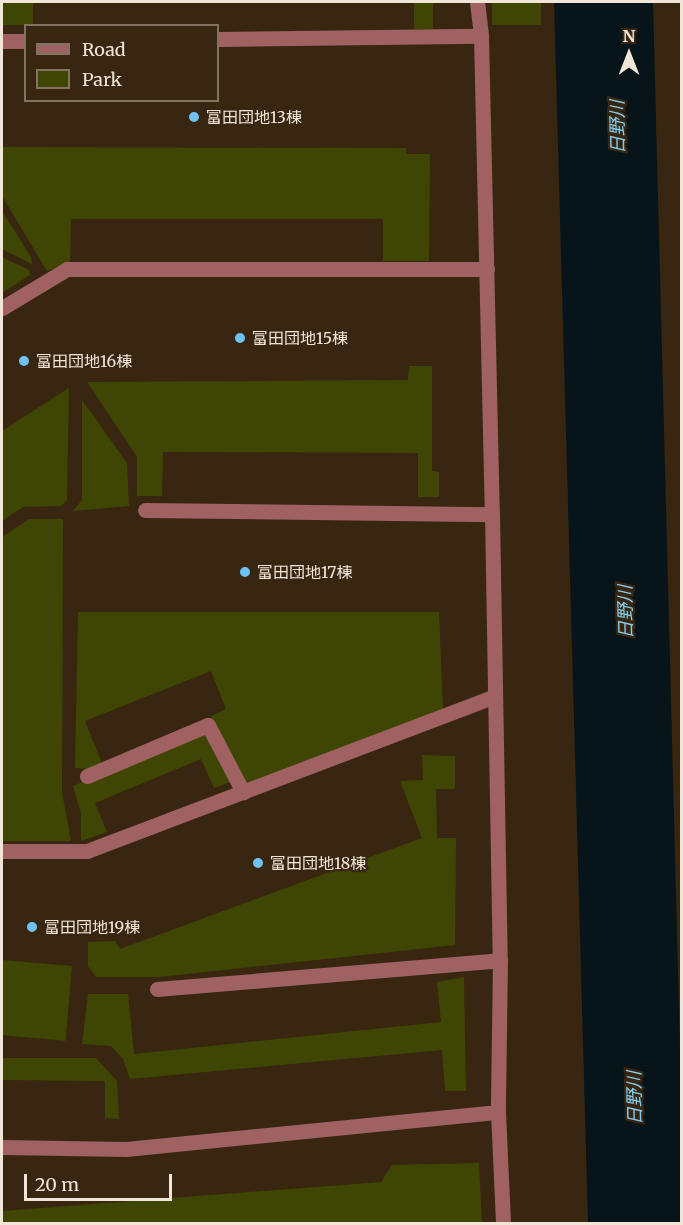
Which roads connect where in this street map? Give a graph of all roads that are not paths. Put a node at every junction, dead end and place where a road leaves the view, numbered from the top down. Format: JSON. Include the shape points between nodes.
{"nodes":[{"id":1,"x":477,"y":2,"type":"edge"},
{"id":2,"x":481,"y":36,"type":"junction"},
{"id":3,"x":219,"y":39,"type":"edge"},
{"id":4,"x":2,"y":41,"type":"edge"},
{"id":5,"x":24,"y":41,"type":"edge"},
{"id":6,"x":487,"y":269,"type":"junction"},
{"id":7,"x":2,"y":308,"type":"edge"},
{"id":8,"x":145,"y":510,"type":"dead end"},
{"id":9,"x":492,"y":514,"type":"junction"},
{"id":10,"x":495,"y":696,"type":"junction"},
{"id":11,"x":87,"y":776,"type":"dead end"},
{"id":12,"x":243,"y":792,"type":"junction"},
{"id":13,"x":2,"y":851,"type":"edge"},
{"id":14,"x":500,"y":960,"type":"junction"},
{"id":15,"x":158,"y":989,"type":"dead end"},
{"id":16,"x":498,"y":1112,"type":"junction"},
{"id":17,"x":2,"y":1147,"type":"edge"},
{"id":18,"x":504,"y":1224,"type":"edge"}],
"edges":[{"from":1,"to":2,"type":"street"},
{"from":2,"to":3,"type":"street"},
{"from":2,"to":6,"type":"street"},
{"from":4,"to":5,"type":"street"},
{"from":6,"to":7,"type":"street","via":[[67,269]]},
{"from":6,"to":9,"type":"street"},
{"from":8,"to":9,"type":"street"},
{"from":9,"to":10,"type":"street"},
{"from":10,"to":12,"type":"street"},
{"from":10,"to":14,"type":"street"},
{"from":11,"to":12,"type":"street","via":[[208,725]]},
{"from":12,"to":13,"type":"street","via":[[87,851]]},
{"from":14,"to":15,"type":"street"},
{"from":14,"to":16,"type":"street"},
{"from":16,"to":17,"type":"street","via":[[126,1149]]},
{"from":16,"to":18,"type":"street"}]}
